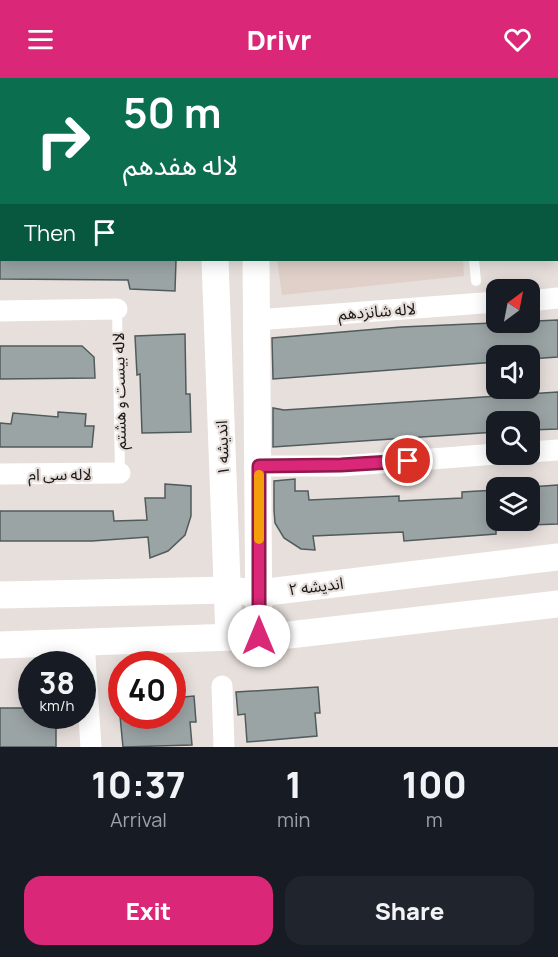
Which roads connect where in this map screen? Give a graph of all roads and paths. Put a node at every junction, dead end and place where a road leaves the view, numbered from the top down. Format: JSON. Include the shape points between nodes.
{"nodes":[{"id":1,"x":215,"y":261,"type":"edge"},
{"id":2,"x":256,"y":261,"type":"edge"},
{"id":3,"x":474,"y":261,"type":"edge"},
{"id":4,"x":476,"y":281,"type":"dead end"},
{"id":5,"x":558,"y":298,"type":"edge"},
{"id":6,"x":540,"y":300,"type":"edge"},
{"id":7,"x":486,"y":303,"type":"edge"},
{"id":8,"x":117,"y":309,"type":"joint"},
{"id":9,"x":0,"y":311,"type":"edge"},
{"id":10,"x":257,"y":320,"type":"junction"},
{"id":11,"x":558,"y":450,"type":"edge"},
{"id":12,"x":540,"y":451,"type":"edge"},
{"id":13,"x":486,"y":455,"type":"edge"},
{"id":14,"x":259,"y":466,"type":"junction"},
{"id":15,"x":120,"y":473,"type":"joint"},
{"id":16,"x":0,"y":474,"type":"edge"},
{"id":17,"x":558,"y":557,"type":"edge"},
{"id":18,"x":228,"y":590,"type":"junction"},
{"id":19,"x":259,"y":593,"type":"junction"},
{"id":20,"x":0,"y":595,"type":"edge"},
{"id":21,"x":558,"y":604,"type":"edge"},
{"id":22,"x":259,"y":636,"type":"junction"},
{"id":23,"x":229,"y":637,"type":"junction"},
{"id":24,"x":84,"y":642,"type":"junction"},
{"id":25,"x":0,"y":645,"type":"edge"},
{"id":26,"x":222,"y":686,"type":"dead end"},
{"id":27,"x":91,"y":747,"type":"edge"},
{"id":28,"x":224,"y":747,"type":"edge"}],
"edges":[{"from":1,"to":18,"type":"street","name":"اندیشه ۱"},
{"from":2,"to":10,"type":"street"},
{"from":3,"to":4,"type":"lane"},
{"from":5,"to":6,"type":"street"},
{"from":7,"to":10,"type":"street","name":"لاله شانزدهم"},
{"from":8,"to":9,"type":"street"},
{"from":8,"to":15,"type":"lane","name":"لاله بیست و هشتم"},
{"from":10,"to":14,"type":"street"},
{"from":11,"to":12,"type":"street"},
{"from":13,"to":14,"type":"street","via":[[341,465]]},
{"from":14,"to":19,"type":"street"},
{"from":15,"to":16,"type":"street","name":"لاله سی ام"},
{"from":17,"to":19,"type":"street","name":"اندیشه ۲"},
{"from":18,"to":19,"type":"street","name":"اندیشه ۲"},
{"from":18,"to":20,"type":"street","name":"اندیشه ۲"},
{"from":18,"to":23,"type":"street","name":"اندیشه ۱"},
{"from":19,"to":22,"type":"street"},
{"from":21,"to":22,"type":"street"},
{"from":22,"to":23,"type":"street"},
{"from":23,"to":24,"type":"street"},
{"from":24,"to":25,"type":"street"},
{"from":24,"to":27,"type":"street"},
{"from":26,"to":28,"type":"street"}]}
